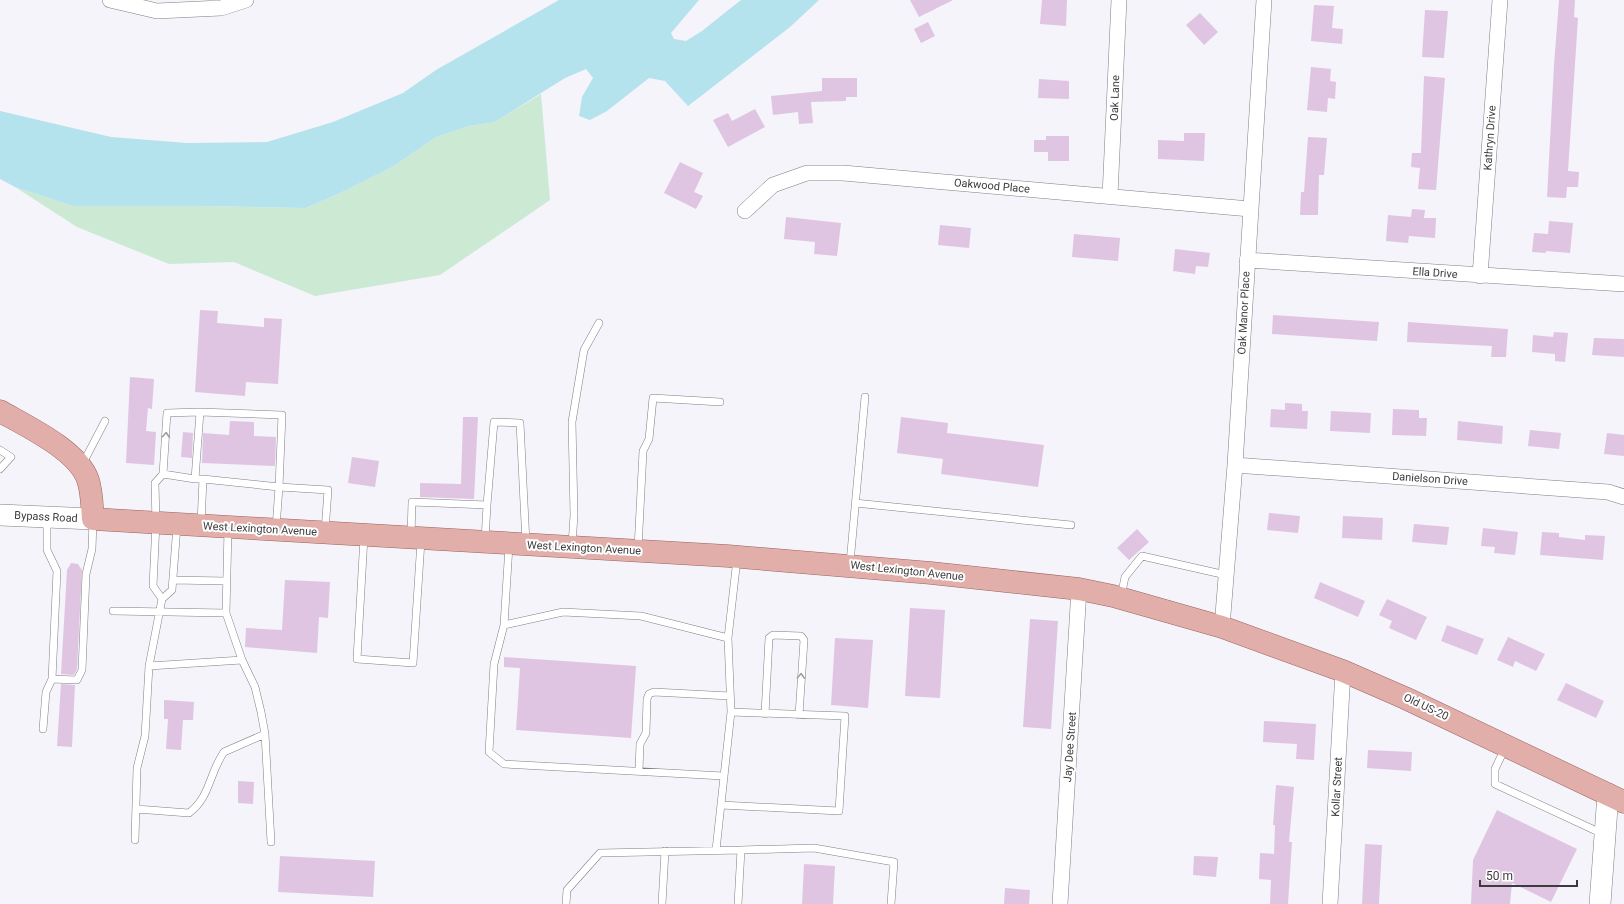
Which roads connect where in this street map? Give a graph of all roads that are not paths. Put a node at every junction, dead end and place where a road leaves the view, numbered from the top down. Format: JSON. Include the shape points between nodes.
{"nodes":[{"id":1,"x":110,"y":0,"type":"edge"},
{"id":2,"x":246,"y":0,"type":"edge"},
{"id":3,"x":1119,"y":0,"type":"edge"},
{"id":4,"x":1264,"y":0,"type":"edge"},
{"id":5,"x":1500,"y":0,"type":"edge"},
{"id":6,"x":1110,"y":196,"type":"junction"},
{"id":7,"x":1250,"y":209,"type":"junction"},
{"id":8,"x":745,"y":211,"type":"dead end"},
{"id":9,"x":1247,"y":260,"type":"junction"},
{"id":10,"x":1480,"y":276,"type":"junction"},
{"id":11,"x":1624,"y":284,"type":"edge"},
{"id":12,"x":599,"y":323,"type":"dead end"},
{"id":13,"x":865,"y":397,"type":"dead end"},
{"id":14,"x":720,"y":402,"type":"dead end"},
{"id":15,"x":0,"y":410,"type":"edge"},
{"id":16,"x":200,"y":412,"type":"junction"},
{"id":17,"x":105,"y":421,"type":"dead end"},
{"id":18,"x":0,"y":450,"type":"edge"},
{"id":19,"x":1235,"y":465,"type":"junction"},
{"id":20,"x":81,"y":467,"type":"junction"},
{"id":21,"x":0,"y":469,"type":"edge"},
{"id":22,"x":163,"y":474,"type":"junction"},
{"id":23,"x":199,"y":479,"type":"junction"},
{"id":24,"x":279,"y":487,"type":"junction"},
{"id":25,"x":1624,"y":497,"type":"edge"},
{"id":26,"x":855,"y":503,"type":"junction"},
{"id":27,"x":487,"y":505,"type":"junction"},
{"id":28,"x":0,"y":515,"type":"edge"},
{"id":29,"x":46,"y":517,"type":"junction"},
{"id":30,"x":93,"y":519,"type":"junction"},
{"id":31,"x":167,"y":524,"type":"junction"},
{"id":32,"x":1071,"y":524,"type":"dead end"},
{"id":33,"x":201,"y":526,"type":"junction"},
{"id":34,"x":228,"y":527,"type":"junction"},
{"id":35,"x":276,"y":530,"type":"junction"},
{"id":36,"x":325,"y":533,"type":"junction"},
{"id":37,"x":364,"y":535,"type":"junction"},
{"id":38,"x":416,"y":538,"type":"junction"},
{"id":39,"x":485,"y":542,"type":"junction"},
{"id":40,"x":517,"y":544,"type":"junction"},
{"id":41,"x":572,"y":547,"type":"junction"},
{"id":42,"x":638,"y":551,"type":"junction"},
{"id":43,"x":737,"y":557,"type":"junction"},
{"id":44,"x":849,"y":565,"type":"junction"},
{"id":45,"x":1226,"y":576,"type":"junction"},
{"id":46,"x":173,"y":580,"type":"junction"},
{"id":47,"x":226,"y":581,"type":"junction"},
{"id":48,"x":1079,"y":589,"type":"junction"},
{"id":49,"x":1121,"y":598,"type":"junction"},
{"id":50,"x":162,"y":599,"type":"junction"},
{"id":51,"x":113,"y":611,"type":"dead end"},
{"id":52,"x":160,"y":613,"type":"junction"},
{"id":53,"x":226,"y":613,"type":"junction"},
{"id":54,"x":504,"y":625,"type":"junction"},
{"id":55,"x":1222,"y":627,"type":"junction"},
{"id":56,"x":728,"y":638,"type":"junction"},
{"id":57,"x":242,"y":660,"type":"junction"},
{"id":58,"x":149,"y":666,"type":"junction"},
{"id":59,"x":1343,"y":671,"type":"junction"},
{"id":60,"x":52,"y":680,"type":"junction"},
{"id":61,"x":730,"y":696,"type":"junction"},
{"id":62,"x":731,"y":712,"type":"junction"},
{"id":63,"x":765,"y":714,"type":"junction"},
{"id":64,"x":799,"y":715,"type":"junction"},
{"id":65,"x":43,"y":729,"type":"dead end"},
{"id":66,"x":265,"y":734,"type":"junction"},
{"id":67,"x":1506,"y":746,"type":"junction"},
{"id":68,"x":639,"y":771,"type":"junction"},
{"id":69,"x":723,"y":776,"type":"junction"},
{"id":70,"x":1616,"y":798,"type":"edge"},
{"id":71,"x":721,"y":805,"type":"junction"},
{"id":72,"x":136,"y":809,"type":"junction"},
{"id":73,"x":1605,"y":835,"type":"junction"},
{"id":74,"x":135,"y":840,"type":"dead end"},
{"id":75,"x":271,"y":842,"type":"dead end"},
{"id":76,"x":716,"y":850,"type":"junction"},
{"id":77,"x":741,"y":850,"type":"junction"},
{"id":78,"x":665,"y":851,"type":"junction"},
{"id":79,"x":566,"y":904,"type":"edge"},
{"id":80,"x":662,"y":904,"type":"edge"},
{"id":81,"x":738,"y":904,"type":"edge"},
{"id":82,"x":891,"y":904,"type":"edge"},
{"id":83,"x":1060,"y":904,"type":"edge"},
{"id":84,"x":1330,"y":904,"type":"edge"},
{"id":85,"x":1600,"y":904,"type":"edge"}],
"edges":[{"from":1,"to":2,"type":"street","via":[[157,11],[221,8]]},
{"from":3,"to":6,"type":"street","name":"Oak Lane"},
{"from":4,"to":7,"type":"street","name":"Oak Manor Place"},
{"from":5,"to":10,"type":"street","name":"Kathryn Drive"},
{"from":6,"to":7,"type":"street","name":"Oakwood Place"},
{"from":6,"to":8,"type":"street","name":"Oakwood Place","via":[[843,173],[807,174],[773,185]]},
{"from":7,"to":9,"type":"street","name":"Oak Manor Place"},
{"from":9,"to":10,"type":"street","name":"Ella Drive"},
{"from":9,"to":19,"type":"street","name":"Oak Manor Place"},
{"from":10,"to":11,"type":"street","name":"Ella Drive"},
{"from":12,"to":41,"type":"lane","via":[[584,350],[572,422]]},
{"from":13,"to":26,"type":"lane"},
{"from":14,"to":42,"type":"lane","via":[[653,398],[649,439],[643,451]]},
{"from":15,"to":20,"type":"main road","via":[[69,454]]},
{"from":22,"to":16,"type":"lane","one_way":true,"via":[[167,413]]},
{"from":16,"to":23,"type":"lane"},
{"from":16,"to":24,"type":"lane","via":[[282,415]]},
{"from":17,"to":20,"type":"lane"},
{"from":18,"to":21,"type":"lane","via":[[11,457]]},
{"from":19,"to":25,"type":"street","name":"Danielson Drive","via":[[1608,492]]},
{"from":19,"to":45,"type":"street","name":"Oak Manor Place"},
{"from":20,"to":30,"type":"main road","via":[[91,490]]},
{"from":22,"to":23,"type":"lane"},
{"from":22,"to":31,"type":"lane","via":[[155,483]]},
{"from":23,"to":24,"type":"lane"},
{"from":23,"to":33,"type":"lane"},
{"from":24,"to":35,"type":"lane"},
{"from":24,"to":36,"type":"lane","via":[[328,490]]},
{"from":26,"to":32,"type":"lane"},
{"from":26,"to":44,"type":"lane"},
{"from":27,"to":38,"type":"lane","via":[[412,502]]},
{"from":27,"to":39,"type":"lane"},
{"from":27,"to":40,"type":"lane","via":[[494,422],[520,423]]},
{"from":28,"to":29,"type":"street","name":"Bypass Road"},
{"from":29,"to":30,"type":"street","name":"Bypass Road"},
{"from":29,"to":60,"type":"lane","via":[[47,550],[58,570]]},
{"from":30,"to":31,"type":"main road","name":"West Lexington Avenue"},
{"from":30,"to":60,"type":"lane","via":[[92,549],[86,574],[82,670],[77,680]]},
{"from":31,"to":33,"type":"main road","name":"West Lexington Avenue"},
{"from":31,"to":46,"type":"lane"},
{"from":31,"to":50,"type":"lane","via":[[153,586]]},
{"from":33,"to":34,"type":"main road","name":"West Lexington Avenue"},
{"from":34,"to":35,"type":"main road","name":"West Lexington Avenue"},
{"from":34,"to":47,"type":"lane"},
{"from":35,"to":36,"type":"main road","name":"West Lexington Avenue"},
{"from":36,"to":37,"type":"main road","name":"West Lexington Avenue"},
{"from":37,"to":38,"type":"main road","name":"West Lexington Avenue"},
{"from":37,"to":38,"type":"lane","via":[[357,659],[413,663]]},
{"from":38,"to":39,"type":"main road","name":"West Lexington Avenue"},
{"from":39,"to":40,"type":"main road","name":"West Lexington Avenue"},
{"from":40,"to":41,"type":"main road","name":"West Lexington Avenue"},
{"from":40,"to":54,"type":"lane"},
{"from":41,"to":42,"type":"main road","name":"West Lexington Avenue"},
{"from":42,"to":43,"type":"main road","name":"West Lexington Avenue"},
{"from":43,"to":44,"type":"main road","name":"West Lexington Avenue"},
{"from":43,"to":56,"type":"lane"},
{"from":44,"to":48,"type":"main road","name":"West Lexington Avenue"},
{"from":45,"to":49,"type":"lane","via":[[1142,556],[1125,577]]},
{"from":45,"to":55,"type":"street","name":"Oak Manor Place"},
{"from":46,"to":47,"type":"lane"},
{"from":46,"to":50,"type":"lane","via":[[172,590]]},
{"from":47,"to":53,"type":"lane"},
{"from":48,"to":49,"type":"main road","name":"West Lexington Avenue"},
{"from":48,"to":83,"type":"street","name":"Jay Dee Street"},
{"from":49,"to":55,"type":"main road","name":"West Lexington Avenue"},
{"from":50,"to":52,"type":"lane"},
{"from":51,"to":52,"type":"lane"},
{"from":52,"to":53,"type":"lane"},
{"from":52,"to":58,"type":"lane"},
{"from":53,"to":57,"type":"lane"},
{"from":54,"to":56,"type":"lane","via":[[563,612],[641,616]]},
{"from":54,"to":68,"type":"lane","via":[[494,664],[489,752],[504,764]]},
{"from":55,"to":59,"type":"main road","name":"Old US-20"},
{"from":56,"to":61,"type":"lane"},
{"from":57,"to":58,"type":"lane"},
{"from":57,"to":66,"type":"lane","via":[[255,687]]},
{"from":58,"to":72,"type":"lane","via":[[145,736],[137,768]]},
{"from":59,"to":67,"type":"main road","name":"Old US-20"},
{"from":59,"to":84,"type":"street","name":"Kollar Street"},
{"from":60,"to":65,"type":"lane","via":[[46,692]]},
{"from":61,"to":62,"type":"lane"},
{"from":61,"to":68,"type":"lane","via":[[654,692],[649,694],[646,733],[640,744]]},
{"from":62,"to":63,"type":"lane"},
{"from":62,"to":69,"type":"lane"},
{"from":63,"to":64,"type":"lane"},
{"from":64,"to":63,"type":"lane","one_way":true,"via":[[804,640],[800,636],[772,634],[769,638]]},
{"from":64,"to":71,"type":"lane","via":[[845,716],[839,811]]},
{"from":66,"to":72,"type":"lane","via":[[224,752],[206,793],[189,813]]},
{"from":66,"to":75,"type":"lane"},
{"from":67,"to":70,"type":"main road","name":"Old US-20"},
{"from":67,"to":73,"type":"lane","via":[[1496,769],[1495,784]]},
{"from":68,"to":69,"type":"lane"},
{"from":69,"to":71,"type":"lane"},
{"from":70,"to":73,"type":"street"},
{"from":71,"to":76,"type":"lane"},
{"from":72,"to":74,"type":"lane"},
{"from":73,"to":85,"type":"street"},
{"from":76,"to":77,"type":"lane"},
{"from":76,"to":78,"type":"lane"},
{"from":77,"to":81,"type":"lane"},
{"from":77,"to":82,"type":"lane","via":[[814,848],[894,862]]},
{"from":78,"to":79,"type":"lane","via":[[600,853],[567,890]]},
{"from":78,"to":80,"type":"lane"}]}
